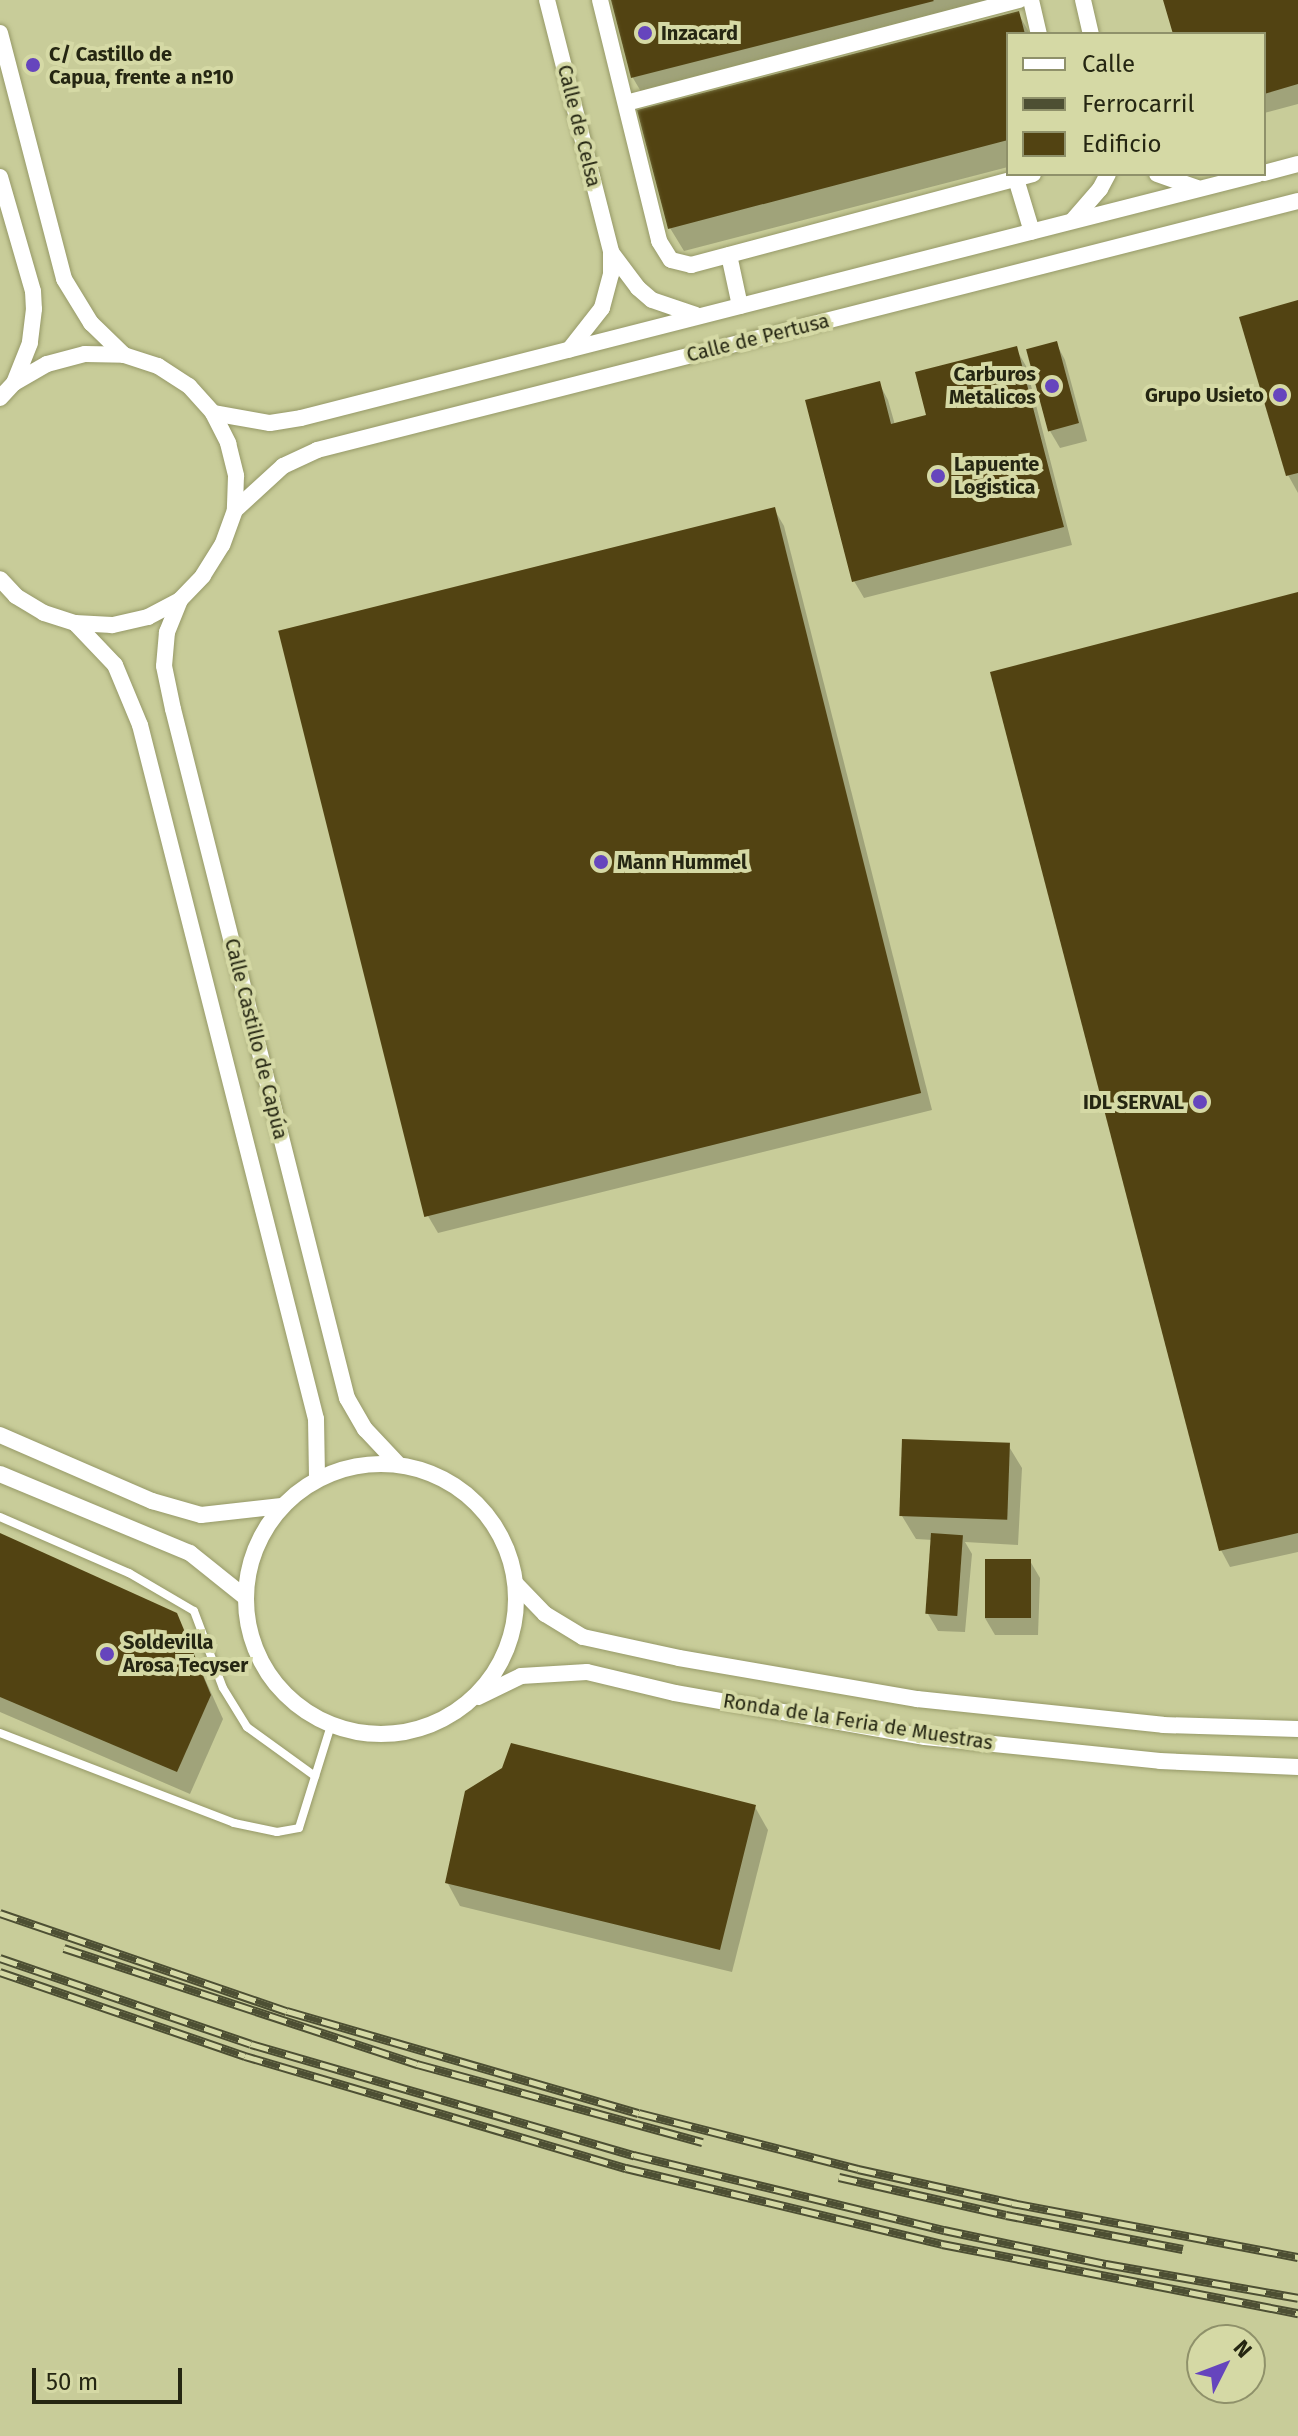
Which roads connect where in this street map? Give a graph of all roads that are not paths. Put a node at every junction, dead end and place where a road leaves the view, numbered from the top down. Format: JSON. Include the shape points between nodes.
{"nodes":[{"id":1,"x":547,"y":0,"type":"edge"},
{"id":2,"x":600,"y":0,"type":"edge"},
{"id":3,"x":1020,"y":0,"type":"edge"},
{"id":4,"x":1031,"y":0,"type":"edge"},
{"id":5,"x":1083,"y":0,"type":"edge"},
{"id":6,"x":1039,"y":32,"type":"edge"},
{"id":7,"x":1091,"y":32,"type":"edge"},
{"id":8,"x":0,"y":33,"type":"edge"},
{"id":9,"x":626,"y":103,"type":"junction"},
{"id":10,"x":1298,"y":164,"type":"edge"},
{"id":11,"x":1266,"y":172,"type":"edge"},
{"id":12,"x":1026,"y":176,"type":"edge"},
{"id":13,"x":1107,"y":176,"type":"edge"},
{"id":14,"x":1162,"y":176,"type":"edge"},
{"id":15,"x":1249,"y":176,"type":"edge"},
{"id":16,"x":0,"y":177,"type":"edge"},
{"id":17,"x":1016,"y":179,"type":"junction"},
{"id":18,"x":1198,"y":189,"type":"junction"},
{"id":19,"x":1298,"y":201,"type":"edge"},
{"id":20,"x":1072,"y":220,"type":"junction"},
{"id":21,"x":1032,"y":232,"type":"junction"},
{"id":22,"x":611,"y":252,"type":"junction"},
{"id":23,"x":729,"y":255,"type":"junction"},
{"id":24,"x":740,"y":306,"type":"junction"},
{"id":25,"x":701,"y":316,"type":"junction"},
{"id":26,"x":569,"y":350,"type":"junction"},
{"id":27,"x":124,"y":355,"type":"junction"},
{"id":28,"x":14,"y":383,"type":"junction"},
{"id":29,"x":0,"y":398,"type":"edge"},
{"id":30,"x":213,"y":413,"type":"junction"},
{"id":31,"x":235,"y":510,"type":"junction"},
{"id":32,"x":0,"y":579,"type":"edge"},
{"id":33,"x":180,"y":600,"type":"junction"},
{"id":34,"x":75,"y":623,"type":"junction"},
{"id":35,"x":0,"y":1435,"type":"edge"},
{"id":36,"x":397,"y":1463,"type":"junction"},
{"id":37,"x":0,"y":1474,"type":"edge"},
{"id":38,"x":317,"y":1478,"type":"junction"},
{"id":39,"x":281,"y":1506,"type":"junction"},
{"id":40,"x":0,"y":1517,"type":"edge"},
{"id":41,"x":516,"y":1584,"type":"junction"},
{"id":42,"x":245,"y":1597,"type":"junction"},
{"id":43,"x":473,"y":1699,"type":"junction"},
{"id":44,"x":331,"y":1725,"type":"junction"},
{"id":45,"x":1298,"y":1729,"type":"edge"},
{"id":46,"x":0,"y":1733,"type":"edge"},
{"id":47,"x":1298,"y":1767,"type":"edge"},
{"id":48,"x":315,"y":1776,"type":"junction"}],
"edges":[{"from":1,"to":22,"type":"street","name":"Calle de Celsa"},
{"from":2,"to":9,"type":"street"},
{"from":3,"to":9,"type":"street"},
{"from":4,"to":6,"type":"street"},
{"from":5,"to":7,"type":"street"},
{"from":8,"to":27,"type":"street","via":[[64,279],[91,323]]},
{"from":9,"to":23,"type":"street","via":[[659,241],[671,260],[691,265]]},
{"from":10,"to":11,"type":"street","name":"Calle de Pertusa"},
{"from":12,"to":17,"type":"street"},
{"from":13,"to":20,"type":"street"},
{"from":14,"to":18,"type":"street"},
{"from":15,"to":18,"type":"street","name":"Calle de Pertusa"},
{"from":16,"to":28,"type":"street","via":[[33,291],[34,326]]},
{"from":17,"to":21,"type":"street"},
{"from":17,"to":23,"type":"street"},
{"from":18,"to":20,"type":"street","name":"Calle de Pertusa"},
{"from":19,"to":31,"type":"street","name":"Calle de Pertusa","via":[[317,450],[283,466]]},
{"from":20,"to":21,"type":"street","name":"Calle de Pertusa"},
{"from":21,"to":24,"type":"street","name":"Calle de Pertusa"},
{"from":22,"to":25,"type":"street","name":"Calle de Celsa","via":[[652,300]]},
{"from":22,"to":26,"type":"street","name":"Calle de Celsa","via":[[602,308]]},
{"from":23,"to":24,"type":"street"},
{"from":24,"to":25,"type":"street","name":"Calle de Pertusa"},
{"from":25,"to":26,"type":"street","name":"Calle de Pertusa"},
{"from":26,"to":30,"type":"street","name":"Calle de Pertusa","via":[[287,422]]},
{"from":27,"to":28,"type":"street","via":[[72,357]]},
{"from":27,"to":30,"type":"street","via":[[168,372]]},
{"from":28,"to":29,"type":"street"},
{"from":30,"to":31,"type":"street","via":[[234,465]]},
{"from":31,"to":33,"type":"street","via":[[222,545]]},
{"from":32,"to":34,"type":"street","via":[[44,613]]},
{"from":33,"to":34,"type":"street","via":[[148,617]]},
{"from":33,"to":36,"type":"street","name":"Calle Castillo de Capúa","via":[[167,632],[164,666],[177,724],[347,1398],[365,1429]]},
{"from":34,"to":38,"type":"street","name":"Calle Castillo de Capúa","via":[[115,665],[140,725],[316,1419]]},
{"from":35,"to":39,"type":"street","via":[[138,1496],[201,1515]]},
{"from":36,"to":38,"type":"street","name":"Ronda de la Feria de Muestras","via":[[348,1466]]},
{"from":36,"to":41,"type":"street","name":"Ronda de la Feria de Muestras","via":[[432,1473],[481,1508],[507,1549]]},
{"from":37,"to":42,"type":"street","via":[[190,1553]]},
{"from":38,"to":39,"type":"street","name":"Ronda de la Feria de Muestras"},
{"from":39,"to":42,"type":"street","name":"Ronda de la Feria de Muestras","via":[[257,1543]]},
{"from":40,"to":48,"type":"lane","via":[[129,1573],[194,1611],[223,1688],[247,1727]]},
{"from":41,"to":43,"type":"street","name":"Ronda de la Feria de Muestras","via":[[514,1627],[505,1653]]},
{"from":41,"to":45,"type":"street","name":"Ronda de la Feria de Muestras","via":[[545,1614],[583,1637],[679,1658],[917,1699],[1163,1725]]},
{"from":42,"to":44,"type":"street","name":"Ronda de la Feria de Muestras","via":[[248,1630],[278,1688],[302,1710]]},
{"from":43,"to":44,"type":"street","name":"Ronda de la Feria de Muestras","via":[[442,1721],[406,1733],[368,1734]]},
{"from":43,"to":47,"type":"street","name":"Ronda de la Feria de Muestras","via":[[521,1676],[587,1672],[675,1693],[925,1737],[1160,1761]]},
{"from":44,"to":48,"type":"lane"},
{"from":46,"to":48,"type":"lane","via":[[234,1823],[277,1832],[299,1828]]}]}
